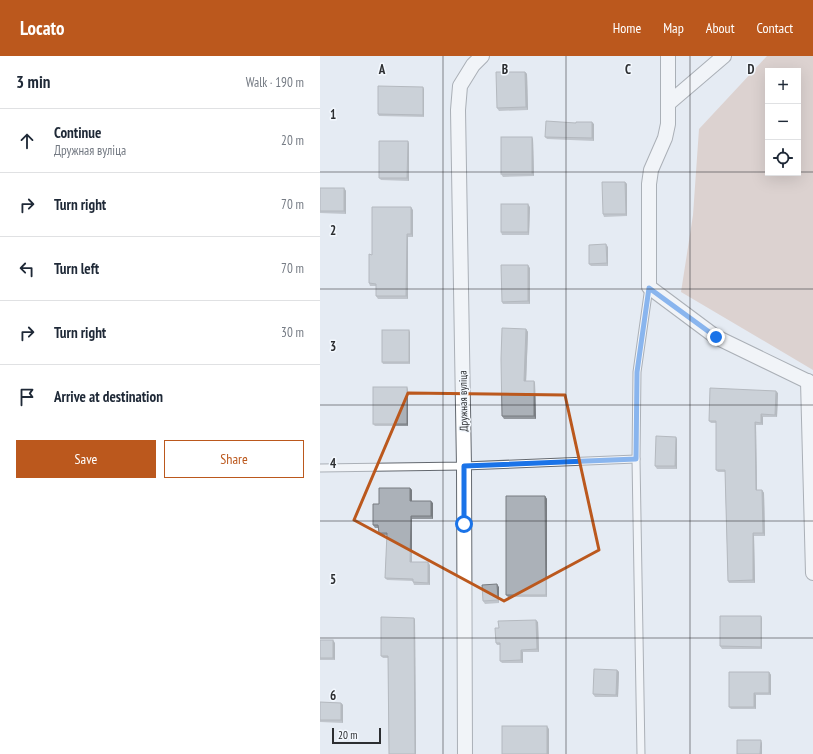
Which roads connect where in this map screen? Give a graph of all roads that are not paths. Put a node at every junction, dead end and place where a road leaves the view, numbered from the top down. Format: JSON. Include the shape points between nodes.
{"nodes":[{"id":1,"x":482,"y":56,"type":"edge"},
{"id":2,"x":668,"y":56,"type":"edge"},
{"id":3,"x":724,"y":56,"type":"edge"},
{"id":4,"x":669,"y":103,"type":"junction"},
{"id":5,"x":649,"y":288,"type":"junction"},
{"id":6,"x":811,"y":382,"type":"edge"},
{"id":7,"x":636,"y":459,"type":"junction"},
{"id":8,"x":464,"y":466,"type":"junction"},
{"id":9,"x":320,"y":468,"type":"edge"},
{"id":10,"x":813,"y":572,"type":"edge"},
{"id":11,"x":465,"y":754,"type":"edge"},
{"id":12,"x":641,"y":754,"type":"edge"}],
"edges":[{"from":1,"to":8,"type":"street","name":"Дружная вуліца","via":[[460,86],[458,110]]},
{"from":2,"to":4,"type":"street"},
{"from":3,"to":4,"type":"street"},
{"from":4,"to":5,"type":"street","via":[[665,138],[651,170],[649,184]]},
{"from":5,"to":6,"type":"street","via":[[716,337]]},
{"from":5,"to":7,"type":"lane","via":[[637,372]]},
{"from":6,"to":10,"type":"street"},
{"from":7,"to":8,"type":"lane"},
{"from":7,"to":12,"type":"lane"},
{"from":8,"to":9,"type":"lane"},
{"from":8,"to":11,"type":"street","name":"Дружная вуліца"}]}
